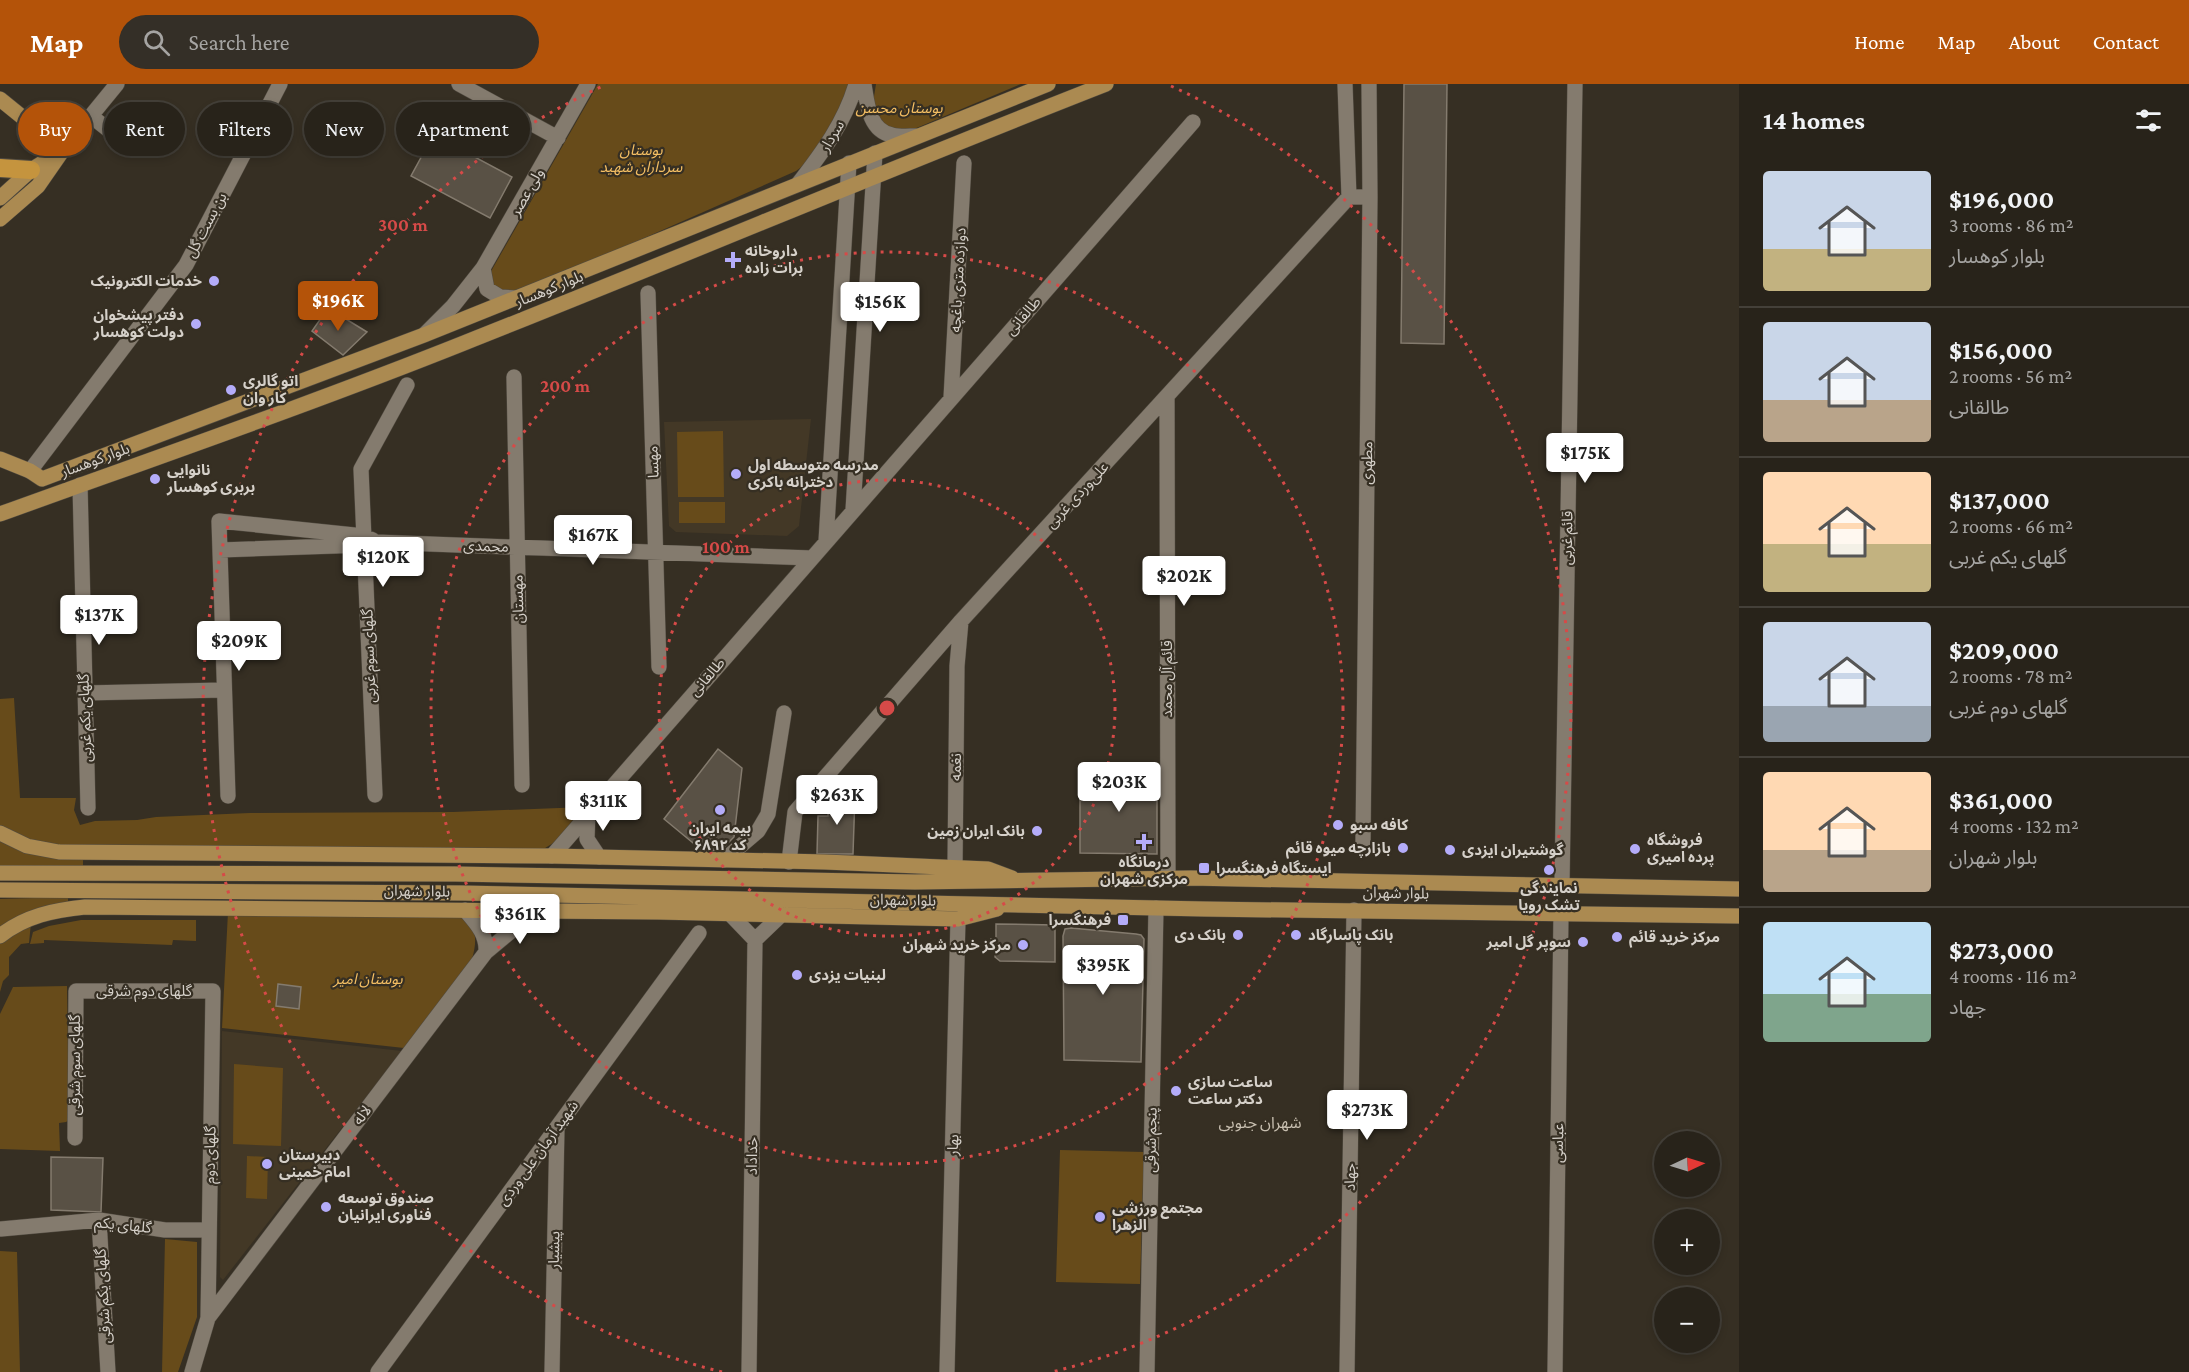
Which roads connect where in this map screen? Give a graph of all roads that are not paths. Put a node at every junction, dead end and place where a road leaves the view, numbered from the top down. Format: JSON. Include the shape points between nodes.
{"nodes":[{"id":1,"x":117,"y":84,"type":"edge"},
{"id":2,"x":280,"y":84,"type":"edge"},
{"id":3,"x":459,"y":84,"type":"edge"},
{"id":4,"x":588,"y":84,"type":"edge"},
{"id":5,"x":856,"y":84,"type":"edge"},
{"id":6,"x":864,"y":84,"type":"edge"},
{"id":7,"x":1048,"y":84,"type":"edge"},
{"id":8,"x":1106,"y":84,"type":"edge"},
{"id":9,"x":1345,"y":84,"type":"edge"},
{"id":10,"x":1369,"y":84,"type":"edge"},
{"id":11,"x":1575,"y":84,"type":"edge"},
{"id":12,"x":0,"y":99,"type":"edge"},
{"id":13,"x":18,"y":114,"type":"edge"},
{"id":14,"x":92,"y":115,"type":"edge"},
{"id":15,"x":92,"y":117,"type":"edge"},
{"id":16,"x":1193,"y":122,"type":"dead end"},
{"id":17,"x":104,"y":126,"type":"edge"},
{"id":18,"x":916,"y":136,"type":"junction"},
{"id":19,"x":558,"y":138,"type":"junction"},
{"id":20,"x":875,"y":153,"type":"junction"},
{"id":21,"x":53,"y":156,"type":"edge"},
{"id":22,"x":59,"y":156,"type":"edge"},
{"id":23,"x":964,"y":163,"type":"dead end"},
{"id":24,"x":849,"y":164,"type":"junction"},
{"id":25,"x":0,"y":168,"type":"edge"},
{"id":26,"x":31,"y":170,"type":"junction"},
{"id":27,"x":872,"y":177,"type":"junction"},
{"id":28,"x":798,"y":184,"type":"junction"},
{"id":29,"x":848,"y":187,"type":"junction"},
{"id":30,"x":1349,"y":197,"type":"junction"},
{"id":31,"x":1370,"y":197,"type":"junction"},
{"id":32,"x":0,"y":198,"type":"edge"},
{"id":33,"x":0,"y":219,"type":"edge"},
{"id":34,"x":483,"y":268,"type":"junction"},
{"id":35,"x":648,"y":293,"type":"dead end"},
{"id":36,"x":518,"y":298,"type":"junction"},
{"id":37,"x":424,"y":335,"type":"junction"},
{"id":38,"x":514,"y":377,"type":"dead end"},
{"id":39,"x":407,"y":385,"type":"dead end"},
{"id":40,"x":1167,"y":397,"type":"junction"},
{"id":41,"x":951,"y":398,"type":"junction"},
{"id":42,"x":0,"y":459,"type":"edge"},
{"id":43,"x":36,"y":475,"type":"junction"},
{"id":44,"x":80,"y":485,"type":"junction"},
{"id":45,"x":48,"y":497,"type":"junction"},
{"id":46,"x":854,"y":510,"type":"junction"},
{"id":47,"x":0,"y":514,"type":"edge"},
{"id":48,"x":368,"y":541,"type":"junction"},
{"id":49,"x":826,"y":541,"type":"junction"},
{"id":50,"x":518,"y":547,"type":"junction"},
{"id":51,"x":220,"y":550,"type":"junction"},
{"id":52,"x":655,"y":552,"type":"junction"},
{"id":53,"x":812,"y":558,"type":"junction"},
{"id":54,"x":961,"y":621,"type":"junction"},
{"id":55,"x":931,"y":655,"type":"junction"},
{"id":56,"x":957,"y":666,"type":"junction"},
{"id":57,"x":659,"y":667,"type":"dead end"},
{"id":58,"x":223,"y":690,"type":"junction"},
{"id":59,"x":84,"y":693,"type":"junction"},
{"id":60,"x":784,"y":712,"type":"dead end"},
{"id":61,"x":522,"y":785,"type":"dead end"},
{"id":62,"x":375,"y":795,"type":"dead end"},
{"id":63,"x":228,"y":796,"type":"dead end"},
{"id":64,"x":770,"y":801,"type":"junction"},
{"id":65,"x":88,"y":808,"type":"dead end"},
{"id":66,"x":795,"y":812,"type":"junction"},
{"id":67,"x":588,"y":813,"type":"junction"},
{"id":68,"x":0,"y":833,"type":"edge"},
{"id":69,"x":1364,"y":842,"type":"dead end"},
{"id":70,"x":552,"y":856,"type":"junction"},
{"id":71,"x":599,"y":857,"type":"junction"},
{"id":72,"x":724,"y":860,"type":"junction"},
{"id":73,"x":789,"y":862,"type":"junction"},
{"id":74,"x":955,"y":867,"type":"junction"},
{"id":75,"x":0,"y":873,"type":"edge"},
{"id":76,"x":1168,"y":878,"type":"junction"},
{"id":77,"x":1020,"y":881,"type":"junction"},
{"id":78,"x":1562,"y":884,"type":"junction"},
{"id":79,"x":1739,"y":889,"type":"edge"},
{"id":80,"x":0,"y":891,"type":"edge"},
{"id":81,"x":1017,"y":904,"type":"junction"},
{"id":82,"x":1156,"y":908,"type":"junction"},
{"id":83,"x":465,"y":910,"type":"junction"},
{"id":84,"x":1354,"y":910,"type":"junction"},
{"id":85,"x":534,"y":912,"type":"junction"},
{"id":86,"x":730,"y":914,"type":"junction"},
{"id":87,"x":1561,"y":914,"type":"junction"},
{"id":88,"x":781,"y":915,"type":"junction"},
{"id":89,"x":1739,"y":916,"type":"edge"},
{"id":90,"x":958,"y":919,"type":"junction"},
{"id":91,"x":699,"y":933,"type":"dead end"},
{"id":92,"x":0,"y":936,"type":"edge"},
{"id":93,"x":751,"y":937,"type":"junction"},
{"id":94,"x":486,"y":952,"type":"junction"},
{"id":95,"x":76,"y":991,"type":"joint"},
{"id":96,"x":213,"y":992,"type":"joint"},
{"id":97,"x":556,"y":1128,"type":"junction"},
{"id":98,"x":75,"y":1138,"type":"dead end"},
{"id":99,"x":99,"y":1220,"type":"junction"},
{"id":100,"x":1,"y":1229,"type":"edge"},
{"id":101,"x":209,"y":1230,"type":"junction"},
{"id":102,"x":208,"y":1318,"type":"junction"},
{"id":103,"x":108,"y":1372,"type":"edge"},
{"id":104,"x":192,"y":1372,"type":"edge"},
{"id":105,"x":378,"y":1372,"type":"edge"},
{"id":106,"x":552,"y":1372,"type":"edge"},
{"id":107,"x":749,"y":1372,"type":"edge"},
{"id":108,"x":947,"y":1372,"type":"edge"},
{"id":109,"x":1147,"y":1372,"type":"edge"},
{"id":110,"x":1347,"y":1372,"type":"edge"},
{"id":111,"x":1555,"y":1372,"type":"edge"}],
"edges":[{"from":1,"to":14,"type":"street"},
{"from":2,"to":43,"type":"street","name":"بن بست گل","via":[[186,265]]},
{"from":3,"to":19,"type":"street"},
{"from":4,"to":19,"type":"street","name":"ولی عصر"},
{"from":5,"to":28,"type":"street","name":"سردار","via":[[851,103],[825,150]]},
{"from":6,"to":18,"type":"street","via":[[875,124],[884,133]]},
{"from":7,"to":18,"type":"main road","name":"بلوار کوهسار"},
{"from":8,"to":27,"type":"main road","name":"بلوار کوهسار"},
{"from":9,"to":30,"type":"street"},
{"from":10,"to":31,"type":"street","name":"مطهری"},
{"from":11,"to":78,"type":"street","name":"قائم غربی"},
{"from":12,"to":13,"type":"main road"},
{"from":15,"to":17,"type":"street"},
{"from":16,"to":41,"type":"street","name":"طالقانی"},
{"from":18,"to":20,"type":"main road","name":"بلوار کوهسار"},
{"from":19,"to":34,"type":"street","name":"ولی عصر"},
{"from":20,"to":24,"type":"main road","name":"بلوار کوهسار"},
{"from":20,"to":27,"type":"street"},
{"from":21,"to":26,"type":"main road"},
{"from":22,"to":33,"type":"main road","via":[[38,186]]},
{"from":23,"to":41,"type":"street","name":"دوازده متری باغچه"},
{"from":24,"to":28,"type":"main road","name":"بلوار کوهسار"},
{"from":24,"to":29,"type":"street"},
{"from":25,"to":26,"type":"highway"},
{"from":26,"to":32,"type":"main road"},
{"from":27,"to":29,"type":"main road","name":"بلوار کوهسار"},
{"from":27,"to":46,"type":"street"},
{"from":28,"to":36,"type":"main road","name":"بلوار کوهسار"},
{"from":29,"to":44,"type":"main road","name":"بلوار کوهسار","via":[[348,388]]},
{"from":29,"to":49,"type":"street"},
{"from":30,"to":31,"type":"street"},
{"from":30,"to":40,"type":"street","name":"علی‌وردی غربی"},
{"from":31,"to":69,"type":"street","name":"مطهری"},
{"from":34,"to":36,"type":"street","via":[[488,289],[494,295]]},
{"from":34,"to":37,"type":"street","name":"ولی عصر"},
{"from":35,"to":52,"type":"street","name":"مهسا"},
{"from":36,"to":37,"type":"main road","name":"بلوار کوهسار"},
{"from":37,"to":43,"type":"main road","name":"بلوار کوهسار"},
{"from":38,"to":50,"type":"street","name":"مهستان"},
{"from":39,"to":48,"type":"street","name":"گلهای سوم غربی","via":[[361,469]]},
{"from":40,"to":54,"type":"street","name":"علی‌وردی غربی"},
{"from":40,"to":76,"type":"street","name":"قائم آل محمد"},
{"from":41,"to":46,"type":"street","name":"طالقانی"},
{"from":42,"to":43,"type":"main road"},
{"from":43,"to":45,"type":"main road"},
{"from":44,"to":45,"type":"main road","name":"بلوار کوهسار"},
{"from":44,"to":59,"type":"street","name":"گلهای یکم غربی"},
{"from":45,"to":47,"type":"main road","name":"بلوار کوهسار"},
{"from":46,"to":49,"type":"street","name":"طالقانی"},
{"from":48,"to":50,"type":"street","name":"محمدی"},
{"from":48,"to":51,"type":"street"},
{"from":48,"to":51,"type":"street","via":[[219,520]]},
{"from":48,"to":62,"type":"street","name":"گلهای سوم غربی"},
{"from":49,"to":53,"type":"street","name":"طالقانی"},
{"from":50,"to":52,"type":"street","name":"محمدی"},
{"from":50,"to":61,"type":"street","name":"مهستان"},
{"from":51,"to":58,"type":"street"},
{"from":52,"to":53,"type":"street","name":"محمدی"},
{"from":52,"to":57,"type":"street","name":"مهسا"},
{"from":53,"to":67,"type":"street","name":"طالقانی"},
{"from":54,"to":55,"type":"street","name":"علی‌وردی غربی"},
{"from":54,"to":56,"type":"street","name":"نغمه"},
{"from":55,"to":56,"type":"street"},
{"from":55,"to":66,"type":"street","name":"علی‌وردی غربی"},
{"from":56,"to":74,"type":"street","name":"نغمه"},
{"from":58,"to":59,"type":"street"},
{"from":58,"to":63,"type":"street"},
{"from":59,"to":65,"type":"street","name":"گلهای یکم غربی"},
{"from":60,"to":64,"type":"street"},
{"from":64,"to":66,"type":"street"},
{"from":64,"to":72,"type":"street","via":[[758,831]]},
{"from":66,"to":73,"type":"street"},
{"from":67,"to":70,"type":"street","name":"طالقانی"},
{"from":67,"to":71,"type":"street","via":[[587,839]]},
{"from":68,"to":70,"type":"main road","name":"بلوار شهران","via":[[37,848],[69,852]]},
{"from":70,"to":71,"type":"main road","name":"بلوار شهران"},
{"from":71,"to":72,"type":"main road","name":"بلوار شهران"},
{"from":72,"to":73,"type":"main road","name":"بلوار شهران"},
{"from":73,"to":74,"type":"main road","name":"بلوار شهران"},
{"from":74,"to":77,"type":"main road","name":"بلوار شهران","via":[[988,868]]},
{"from":75,"to":77,"type":"main road","name":"بلوار شهران"},
{"from":76,"to":77,"type":"main road","name":"بلوار شهران"},
{"from":76,"to":78,"type":"main road","name":"بلوار شهران"},
{"from":78,"to":79,"type":"main road","name":"بلوار شهران"},
{"from":80,"to":81,"type":"main road","name":"بلوار شهران","via":[[462,892]]},
{"from":81,"to":82,"type":"main road","name":"بلوار شهران"},
{"from":81,"to":90,"type":"main road","name":"بلوار شهران"},
{"from":82,"to":84,"type":"main road","name":"بلوار شهران"},
{"from":82,"to":109,"type":"street","name":"پنجم شرقی"},
{"from":83,"to":85,"type":"main road","name":"بلوار شهران"},
{"from":83,"to":92,"type":"main road","name":"بلوار شهران","via":[[85,907],[40,914]]},
{"from":83,"to":94,"type":"street","via":[[483,934]]},
{"from":84,"to":87,"type":"main road","name":"بلوار شهران"},
{"from":84,"to":110,"type":"street","name":"جهاد"},
{"from":85,"to":86,"type":"main road","name":"بلوار شهران"},
{"from":85,"to":94,"type":"street","name":"لاله"},
{"from":86,"to":88,"type":"main road","name":"بلوار شهران"},
{"from":86,"to":93,"type":"street"},
{"from":87,"to":89,"type":"main road","name":"بلوار شهران"},
{"from":87,"to":111,"type":"street","name":"عباسی"},
{"from":88,"to":90,"type":"main road","name":"بلوار شهران"},
{"from":88,"to":93,"type":"street"},
{"from":90,"to":108,"type":"street","name":"بهار"},
{"from":91,"to":97,"type":"street","name":"شهید آرمان علی وردی"},
{"from":93,"to":107,"type":"street","name":"خداداد"},
{"from":94,"to":102,"type":"street","name":"لاله"},
{"from":95,"to":96,"type":"street","name":"گلهای دوم شرقی"},
{"from":95,"to":98,"type":"street","name":"گلهای سوم شرقی"},
{"from":96,"to":101,"type":"street","name":"گلهای دوم"},
{"from":97,"to":105,"type":"street","name":"شهید آرمان علی وردی"},
{"from":97,"to":106,"type":"street","name":"پیشیار"},
{"from":99,"to":100,"type":"street","name":"گلهای یکم"},
{"from":99,"to":101,"type":"street","name":"گلهای یکم","via":[[165,1230]]},
{"from":99,"to":103,"type":"street","name":"گلهای یکم شرقی"},
{"from":101,"to":102,"type":"street","name":"گلهای دوم"},
{"from":102,"to":104,"type":"street","name":"لاله"}]}
